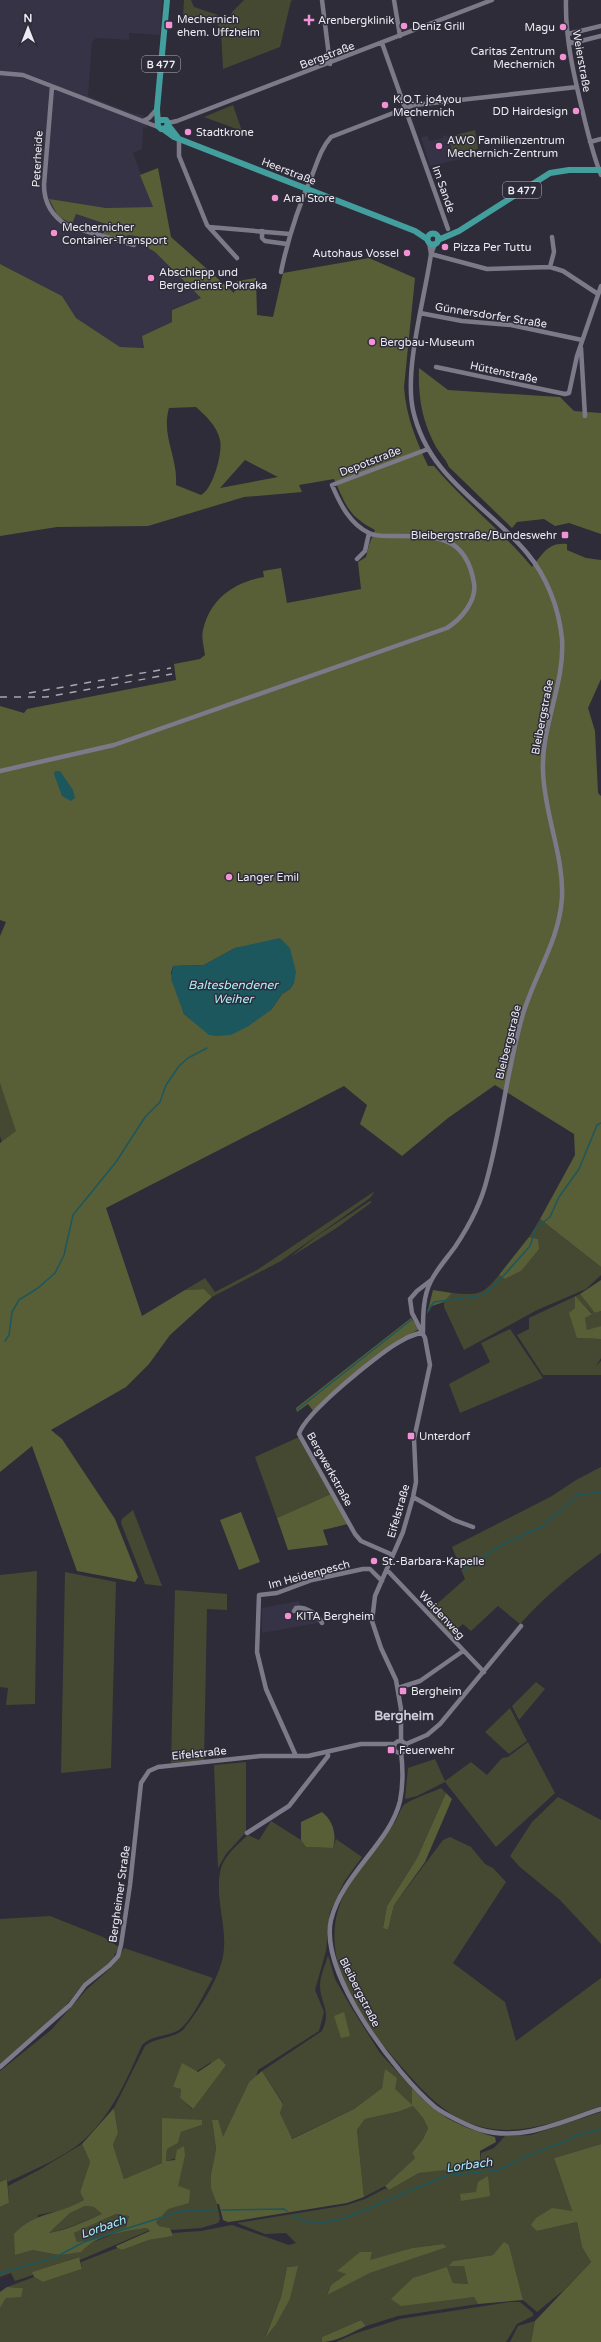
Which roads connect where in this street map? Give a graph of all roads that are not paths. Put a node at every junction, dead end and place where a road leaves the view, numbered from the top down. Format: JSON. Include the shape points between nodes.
{"nodes":[{"id":1,"x":322,"y":0,"type":"edge"},
{"id":2,"x":394,"y":0,"type":"edge"},
{"id":3,"x":492,"y":0,"type":"edge"},
{"id":4,"x":566,"y":0,"type":"edge"},
{"id":5,"x":167,"y":1,"type":"edge"},
{"id":6,"x":601,"y":26,"type":"edge"},
{"id":7,"x":568,"y":34,"type":"junction"},
{"id":8,"x":400,"y":36,"type":"junction"},
{"id":9,"x":601,"y":36,"type":"edge"},
{"id":10,"x":570,"y":42,"type":"junction"},
{"id":11,"x":382,"y":43,"type":"junction"},
{"id":12,"x":330,"y":64,"type":"junction"},
{"id":13,"x":0,"y":73,"type":"edge"},
{"id":14,"x":52,"y":87,"type":"junction"},
{"id":15,"x":577,"y":87,"type":"junction"},
{"id":16,"x":157,"y":106,"type":"junction"},
{"id":17,"x":407,"y":107,"type":"junction"},
{"id":18,"x":142,"y":121,"type":"junction"},
{"id":19,"x":177,"y":122,"type":"junction"},
{"id":20,"x":162,"y":123,"type":"junction"},
{"id":21,"x":177,"y":136,"type":"junction"},
{"id":22,"x":601,"y":139,"type":"edge"},
{"id":23,"x":590,"y":142,"type":"junction"},
{"id":24,"x":600,"y":172,"type":"edge"},
{"id":25,"x":306,"y":188,"type":"junction"},
{"id":26,"x":209,"y":227,"type":"junction"},
{"id":27,"x":448,"y":229,"type":"dead end"},
{"id":28,"x":262,"y":231,"type":"junction"},
{"id":29,"x":290,"y":234,"type":"junction"},
{"id":30,"x":552,"y":237,"type":"dead end"},
{"id":31,"x":433,"y":239,"type":"junction"},
{"id":32,"x":287,"y":244,"type":"junction"},
{"id":33,"x":134,"y":245,"type":"dead end"},
{"id":34,"x":431,"y":254,"type":"junction"},
{"id":35,"x":237,"y":258,"type":"dead end"},
{"id":36,"x":550,"y":267,"type":"junction"},
{"id":37,"x":281,"y":272,"type":"dead end"},
{"id":38,"x":601,"y":286,"type":"edge"},
{"id":39,"x":598,"y":294,"type":"junction"},
{"id":40,"x":420,"y":313,"type":"junction"},
{"id":41,"x":581,"y":342,"type":"junction"},
{"id":42,"x":436,"y":367,"type":"dead end"},
{"id":43,"x":585,"y":416,"type":"dead end"},
{"id":44,"x":428,"y":449,"type":"junction"},
{"id":45,"x":369,"y":533,"type":"junction"},
{"id":46,"x":357,"y":559,"type":"dead end"},
{"id":47,"x":0,"y":771,"type":"edge"},
{"id":48,"x":431,"y":1280,"type":"junction"},
{"id":49,"x":421,"y":1287,"type":"junction"},
{"id":50,"x":426,"y":1296,"type":"junction"},
{"id":51,"x":422,"y":1312,"type":"junction"},
{"id":52,"x":412,"y":1313,"type":"junction"},
{"id":53,"x":423,"y":1332,"type":"junction"},
{"id":54,"x":413,"y":1497,"type":"junction"},
{"id":55,"x":473,"y":1526,"type":"dead end"},
{"id":56,"x":393,"y":1555,"type":"junction"},
{"id":57,"x":387,"y":1570,"type":"junction"},
{"id":58,"x":382,"y":1581,"type":"junction"},
{"id":59,"x":294,"y":1611,"type":"dead end"},
{"id":60,"x":322,"y":1623,"type":"dead end"},
{"id":61,"x":521,"y":1626,"type":"dead end"},
{"id":62,"x":463,"y":1651,"type":"junction"},
{"id":63,"x":484,"y":1672,"type":"junction"},
{"id":64,"x":398,"y":1688,"type":"junction"},
{"id":65,"x":401,"y":1738,"type":"junction"},
{"id":66,"x":394,"y":1744,"type":"junction"},
{"id":67,"x":406,"y":1744,"type":"junction"},
{"id":68,"x":328,"y":1752,"type":"junction"},
{"id":69,"x":401,"y":1752,"type":"junction"},
{"id":70,"x":296,"y":1756,"type":"junction"},
{"id":71,"x":149,"y":1771,"type":"joint"},
{"id":72,"x":247,"y":1833,"type":"dead end"},
{"id":73,"x":0,"y":2067,"type":"edge"},
{"id":74,"x":601,"y":2109,"type":"edge"}],
"edges":[{"from":1,"to":12,"type":"street"},
{"from":2,"to":8,"type":"street"},
{"from":3,"to":8,"type":"street","name":"Bergstraße"},
{"from":4,"to":7,"type":"street","name":"Weierstraße"},
{"from":5,"to":16,"type":"main road","number":"B 477"},
{"from":6,"to":7,"type":"street"},
{"from":7,"to":10,"type":"street","name":"Weierstraße"},
{"from":8,"to":11,"type":"street","name":"Bergstraße"},
{"from":9,"to":10,"type":"street"},
{"from":10,"to":15,"type":"street","name":"Weierstraße"},
{"from":11,"to":12,"type":"street","name":"Bergstraße"},
{"from":11,"to":17,"type":"street","name":"Im Sande"},
{"from":12,"to":19,"type":"street","name":"Bergstraße"},
{"from":13,"to":14,"type":"street","via":[[23,75]]},
{"from":14,"to":18,"type":"street"},
{"from":14,"to":33,"type":"street","name":"Peterheide","via":[[44,185],[48,205],[59,220],[68,226]]},
{"from":15,"to":17,"type":"street"},
{"from":15,"to":23,"type":"street","name":"Weierstraße"},
{"from":16,"to":18,"type":"street","via":[[149,118]]},
{"from":16,"to":20,"type":"main road","number":"B 477"},
{"from":17,"to":25,"type":"street","via":[[331,137]]},
{"from":17,"to":27,"type":"street","name":"Im Sande"},
{"from":18,"to":20,"type":"street"},
{"from":19,"to":20,"type":"street","name":"Bergstraße"},
{"from":19,"to":21,"type":"street"},
{"from":20,"to":21,"type":"main road","name":"Heerstraße"},
{"from":21,"to":25,"type":"main road","name":"Heerstraße"},
{"from":21,"to":26,"type":"street","via":[[179,156]]},
{"from":22,"to":23,"type":"street"},
{"from":23,"to":24,"type":"street","name":"Weierstraße"},
{"from":24,"to":31,"type":"main road","number":"B 477","via":[[569,170],[550,173],[454,234]]},
{"from":25,"to":29,"type":"street"},
{"from":25,"to":31,"type":"main road","name":"Heerstraße"},
{"from":26,"to":28,"type":"street"},
{"from":26,"to":35,"type":"street"},
{"from":28,"to":29,"type":"street"},
{"from":28,"to":32,"type":"street","via":[[262,238],[265,241]]},
{"from":29,"to":32,"type":"street"},
{"from":30,"to":36,"type":"street","via":[[554,252]]},
{"from":31,"to":34,"type":"street","name":"Bleibergstraße"},
{"from":32,"to":37,"type":"street"},
{"from":34,"to":36,"type":"street","via":[[487,269]]},
{"from":34,"to":40,"type":"street","name":"Bleibergstraße"},
{"from":36,"to":39,"type":"street","via":[[563,272]]},
{"from":38,"to":39,"type":"street"},
{"from":39,"to":41,"type":"street"},
{"from":40,"to":41,"type":"street","name":"Günnersdorfer Straße","via":[[462,321],[518,326]]},
{"from":40,"to":44,"type":"street","name":"Bleibergstraße","via":[[413,365],[412,407]]},
{"from":41,"to":42,"type":"street","name":"Hüttenstraße","via":[[569,393],[565,394]]},
{"from":41,"to":43,"type":"street"},
{"from":44,"to":45,"type":"street","name":"Depotstraße","via":[[332,485],[344,510],[355,524]]},
{"from":44,"to":48,"type":"street","name":"Bleibergstraße","via":[[450,480],[528,554],[546,582],[554,601],[562,638],[560,675],[544,746],[542,771],[560,870],[562,896],[559,922],[525,1006],[515,1040],[487,1181],[477,1210],[456,1246]]},
{"from":45,"to":46,"type":"street","via":[[365,551]]},
{"from":45,"to":47,"type":"street","via":[[384,536],[432,536],[446,540],[459,549],[469,563],[475,587],[467,610],[458,621],[447,628],[114,745]]},
{"from":48,"to":49,"type":"street","name":"Bleibergstraße"},
{"from":48,"to":50,"type":"street","name":"Bleibergstraße"},
{"from":49,"to":50,"type":"street","via":[[425,1290]]},
{"from":49,"to":52,"type":"street","name":"Bleibergstraße","via":[[410,1299]]},
{"from":50,"to":51,"type":"street","name":"Bleibergstraße"},
{"from":51,"to":52,"type":"street","via":[[417,1316]]},
{"from":51,"to":53,"type":"street","name":"Bleibergstraße"},
{"from":52,"to":53,"type":"street"},
{"from":53,"to":54,"type":"street","name":"Eifelstraße","via":[[430,1365],[414,1439],[416,1482]]},
{"from":53,"to":56,"type":"street","name":"Bergwerkstraße","via":[[402,1340],[344,1382],[307,1421],[299,1434],[355,1534],[361,1541]]},
{"from":54,"to":55,"type":"street","via":[[454,1520]]},
{"from":54,"to":56,"type":"street","name":"Eifelstraße"},
{"from":56,"to":57,"type":"street","name":"Eifelstraße"},
{"from":57,"to":58,"type":"street","name":"Eifelstraße"},
{"from":57,"to":62,"type":"street","name":"Weidenweg"},
{"from":58,"to":64,"type":"street","name":"Eifelstraße","via":[[376,1596],[372,1621]]},
{"from":58,"to":70,"type":"street","name":"Im Heidenpesch","via":[[370,1568],[312,1580],[278,1593],[259,1595],[257,1652],[266,1689]]},
{"from":59,"to":60,"type":"street","via":[[300,1607],[307,1609]]},
{"from":61,"to":63,"type":"street"},
{"from":62,"to":63,"type":"street","name":"Weidenweg"},
{"from":62,"to":64,"type":"street","via":[[420,1681]]},
{"from":63,"to":67,"type":"street","via":[[434,1730],[419,1740]]},
{"from":64,"to":65,"type":"street","name":"Eifelstraße"},
{"from":65,"to":66,"type":"street"},
{"from":65,"to":67,"type":"street"},
{"from":66,"to":68,"type":"street","name":"Eifelstraße","via":[[361,1744]]},
{"from":66,"to":69,"type":"street","via":[[396,1751]]},
{"from":67,"to":69,"type":"street"},
{"from":68,"to":70,"type":"street","name":"Eifelstraße"},
{"from":68,"to":72,"type":"street","via":[[328,1756],[289,1806]]},
{"from":69,"to":74,"type":"street","name":"Bleibergstraße","via":[[400,1801],[387,1828],[338,1898],[331,1922],[332,1958],[366,2026],[397,2068],[436,2108],[480,2130],[522,2133]]},
{"from":70,"to":71,"type":"street","name":"Eifelstraße","via":[[261,1756],[158,1767]]},
{"from":71,"to":73,"type":"street","name":"Bergheimer Straße","via":[[141,1783],[130,1885],[118,1956],[85,1985],[70,2005]]}]}
